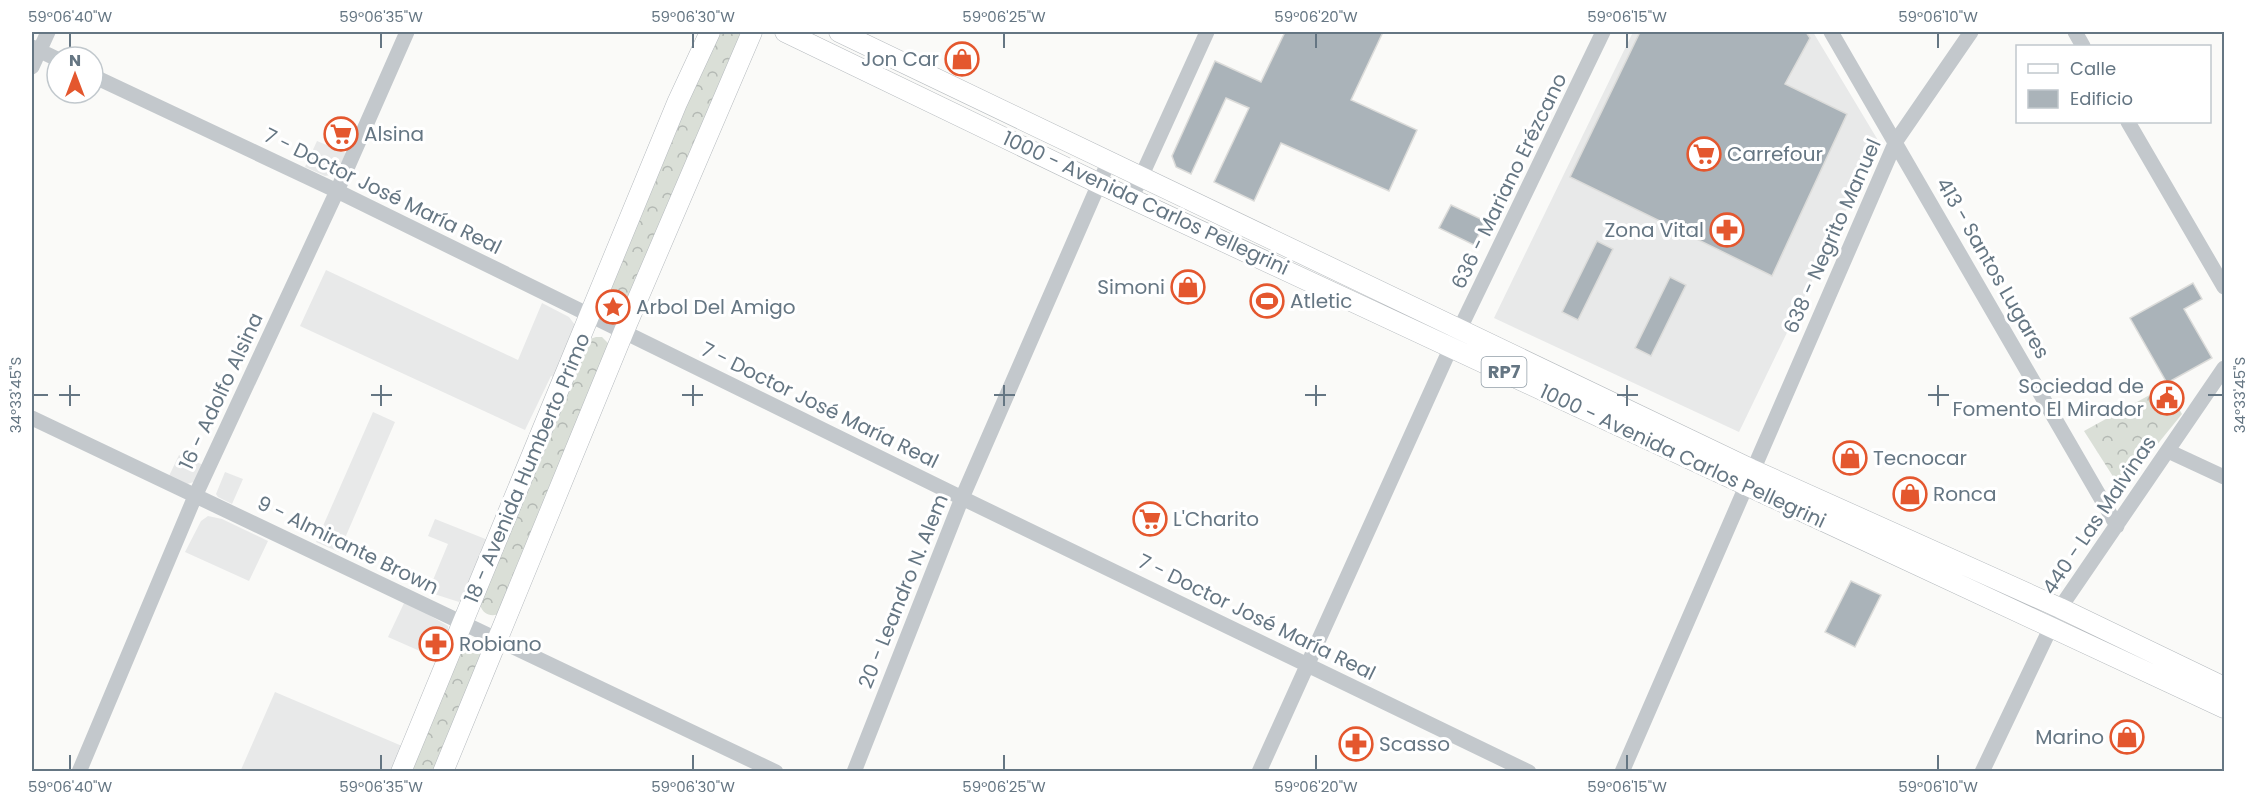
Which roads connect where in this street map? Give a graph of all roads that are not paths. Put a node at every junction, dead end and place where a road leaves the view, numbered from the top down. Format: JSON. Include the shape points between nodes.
{"nodes":[{"id":1,"x":48,"y":32,"type":"edge"},
{"id":2,"x":406,"y":32,"type":"edge"},
{"id":3,"x":710,"y":32,"type":"edge"},
{"id":4,"x":752,"y":32,"type":"edge"},
{"id":5,"x":785,"y":32,"type":"edge"},
{"id":6,"x":839,"y":32,"type":"edge"},
{"id":7,"x":1207,"y":32,"type":"edge"},
{"id":8,"x":1603,"y":32,"type":"edge"},
{"id":9,"x":1831,"y":32,"type":"edge"},
{"id":10,"x":1971,"y":32,"type":"edge"},
{"id":11,"x":2075,"y":32,"type":"edge"},
{"id":12,"x":2083,"y":45,"type":"edge"},
{"id":13,"x":35,"y":49,"type":"edge"},
{"id":14,"x":32,"y":67,"type":"edge"},
{"id":15,"x":105,"y":82,"type":"edge"},
{"id":16,"x":2128,"y":123,"type":"edge"},
{"id":17,"x":1896,"y":141,"type":"junction"},
{"id":18,"x":1108,"y":163,"type":"junction"},
{"id":19,"x":1141,"y":177,"type":"junction"},
{"id":20,"x":1100,"y":184,"type":"junction"},
{"id":21,"x":337,"y":191,"type":"junction"},
{"id":22,"x":1132,"y":197,"type":"junction"},
{"id":23,"x":2224,"y":287,"type":"edge"},
{"id":24,"x":591,"y":316,"type":"junction"},
{"id":25,"x":624,"y":331,"type":"junction"},
{"id":26,"x":1456,"y":339,"type":"junction"},
{"id":27,"x":2224,"y":368,"type":"edge"},
{"id":28,"x":32,"y":418,"type":"edge"},
{"id":29,"x":2168,"y":451,"type":"junction"},
{"id":30,"x":2224,"y":477,"type":"edge"},
{"id":31,"x":1748,"y":478,"type":"junction"},
{"id":32,"x":196,"y":494,"type":"junction"},
{"id":33,"x":963,"y":498,"type":"junction"},
{"id":34,"x":2117,"y":526,"type":"junction"},
{"id":35,"x":2060,"y":608,"type":"junction"},
{"id":36,"x":462,"y":624,"type":"junction"},
{"id":37,"x":2050,"y":626,"type":"junction"},
{"id":38,"x":498,"y":640,"type":"junction"},
{"id":39,"x":1307,"y":663,"type":"junction"},
{"id":40,"x":2224,"y":687,"type":"edge"},
{"id":41,"x":2224,"y":708,"type":"edge"},
{"id":42,"x":78,"y":771,"type":"edge"},
{"id":43,"x":401,"y":771,"type":"edge"},
{"id":44,"x":443,"y":771,"type":"edge"},
{"id":45,"x":776,"y":771,"type":"edge"},
{"id":46,"x":854,"y":771,"type":"edge"},
{"id":47,"x":1260,"y":771,"type":"edge"},
{"id":48,"x":1529,"y":771,"type":"edge"},
{"id":49,"x":1622,"y":771,"type":"edge"},
{"id":50,"x":1982,"y":771,"type":"edge"}],
"edges":[{"from":1,"to":13,"type":"street"},
{"from":2,"to":21,"type":"street","name":"16 - Adolfo Alsina"},
{"from":3,"to":24,"type":"main road","name":"18 - Avenida Humberto Primo"},
{"from":4,"to":25,"type":"main road","name":"18 - Avenida Humberto Primo"},
{"from":5,"to":20,"type":"main road","name":"1000 - Avenida Carlos Pellegrini","number":"RP7"},
{"from":6,"to":18,"type":"main road","name":"1000 - Avenida Carlos Pellegrini","number":"RP7"},
{"from":7,"to":19,"type":"street"},
{"from":8,"to":26,"type":"street","name":"636 - Mariano Erézcano"},
{"from":9,"to":17,"type":"street","name":"413 - Santos Lugares"},
{"from":10,"to":17,"type":"street","name":"638 - Negrito Manuel"},
{"from":11,"to":12,"type":"street"},
{"from":13,"to":14,"type":"street"},
{"from":15,"to":21,"type":"street","name":"7 - Doctor José María Real"},
{"from":16,"to":23,"type":"street"},
{"from":17,"to":31,"type":"street","name":"638 - Negrito Manuel"},
{"from":17,"to":34,"type":"street","name":"413 - Santos Lugares"},
{"from":18,"to":19,"type":"main road","name":"1000 - Avenida Carlos Pellegrini","number":"RP7"},
{"from":18,"to":20,"type":"street","name":"20 - Leandro N. Alem"},
{"from":19,"to":22,"type":"street"},
{"from":19,"to":26,"type":"main road","name":"1000 - Avenida Carlos Pellegrini","number":"RP7"},
{"from":20,"to":22,"type":"main road","name":"1000 - Avenida Carlos Pellegrini","number":"RP7"},
{"from":20,"to":33,"type":"street","name":"20 - Leandro N. Alem"},
{"from":21,"to":24,"type":"street","name":"7 - Doctor José María Real"},
{"from":21,"to":32,"type":"street","name":"16 - Adolfo Alsina"},
{"from":22,"to":26,"type":"main road","name":"1000 - Avenida Carlos Pellegrini","number":"RP7"},
{"from":24,"to":25,"type":"street","name":"7 - Doctor José María Real"},
{"from":24,"to":36,"type":"main road","name":"18 - Avenida Humberto Primo"},
{"from":25,"to":33,"type":"street","name":"7 - Doctor José María Real"},
{"from":25,"to":38,"type":"main road","name":"18 - Avenida Humberto Primo"},
{"from":26,"to":31,"type":"main road","name":"1000 - Avenida Carlos Pellegrini","number":"RP7"},
{"from":26,"to":39,"type":"street","name":"636 - Mariano Erézcano"},
{"from":27,"to":29,"type":"street","name":"440 - Las Malvinas"},
{"from":28,"to":32,"type":"street","name":"9 - Almirante Brown"},
{"from":29,"to":30,"type":"street"},
{"from":29,"to":34,"type":"street","name":"440 - Las Malvinas"},
{"from":31,"to":35,"type":"main road","name":"1000 - Avenida Carlos Pellegrini","number":"RP7"},
{"from":31,"to":37,"type":"main road","name":"1000 - Avenida Carlos Pellegrini","number":"RP7"},
{"from":31,"to":49,"type":"street","name":"638 - Negrito Manuel"},
{"from":32,"to":36,"type":"street","name":"9 - Almirante Brown"},
{"from":32,"to":42,"type":"street","name":"16 - Adolfo Alsina"},
{"from":33,"to":39,"type":"street","name":"7 - Doctor José María Real"},
{"from":33,"to":46,"type":"street","name":"20 - Leandro N. Alem"},
{"from":34,"to":35,"type":"street","name":"440 - Las Malvinas"},
{"from":35,"to":37,"type":"street","name":"440 - Las Malvinas"},
{"from":35,"to":40,"type":"main road","name":"1000 - Avenida Carlos Pellegrini","number":"RP7"},
{"from":36,"to":38,"type":"street","name":"9 - Almirante Brown"},
{"from":36,"to":43,"type":"main road","name":"18 - Avenida Humberto Primo"},
{"from":37,"to":41,"type":"main road","name":"1000 - Avenida Carlos Pellegrini","number":"RP7"},
{"from":37,"to":50,"type":"street","name":"440 - Las Malvinas"},
{"from":38,"to":44,"type":"main road","name":"18 - Avenida Humberto Primo"},
{"from":38,"to":45,"type":"street","name":"9 - Almirante Brown"},
{"from":39,"to":47,"type":"street","name":"636 - Mariano Erézcano"},
{"from":39,"to":48,"type":"street","name":"7 - Doctor José María Real"}]}
